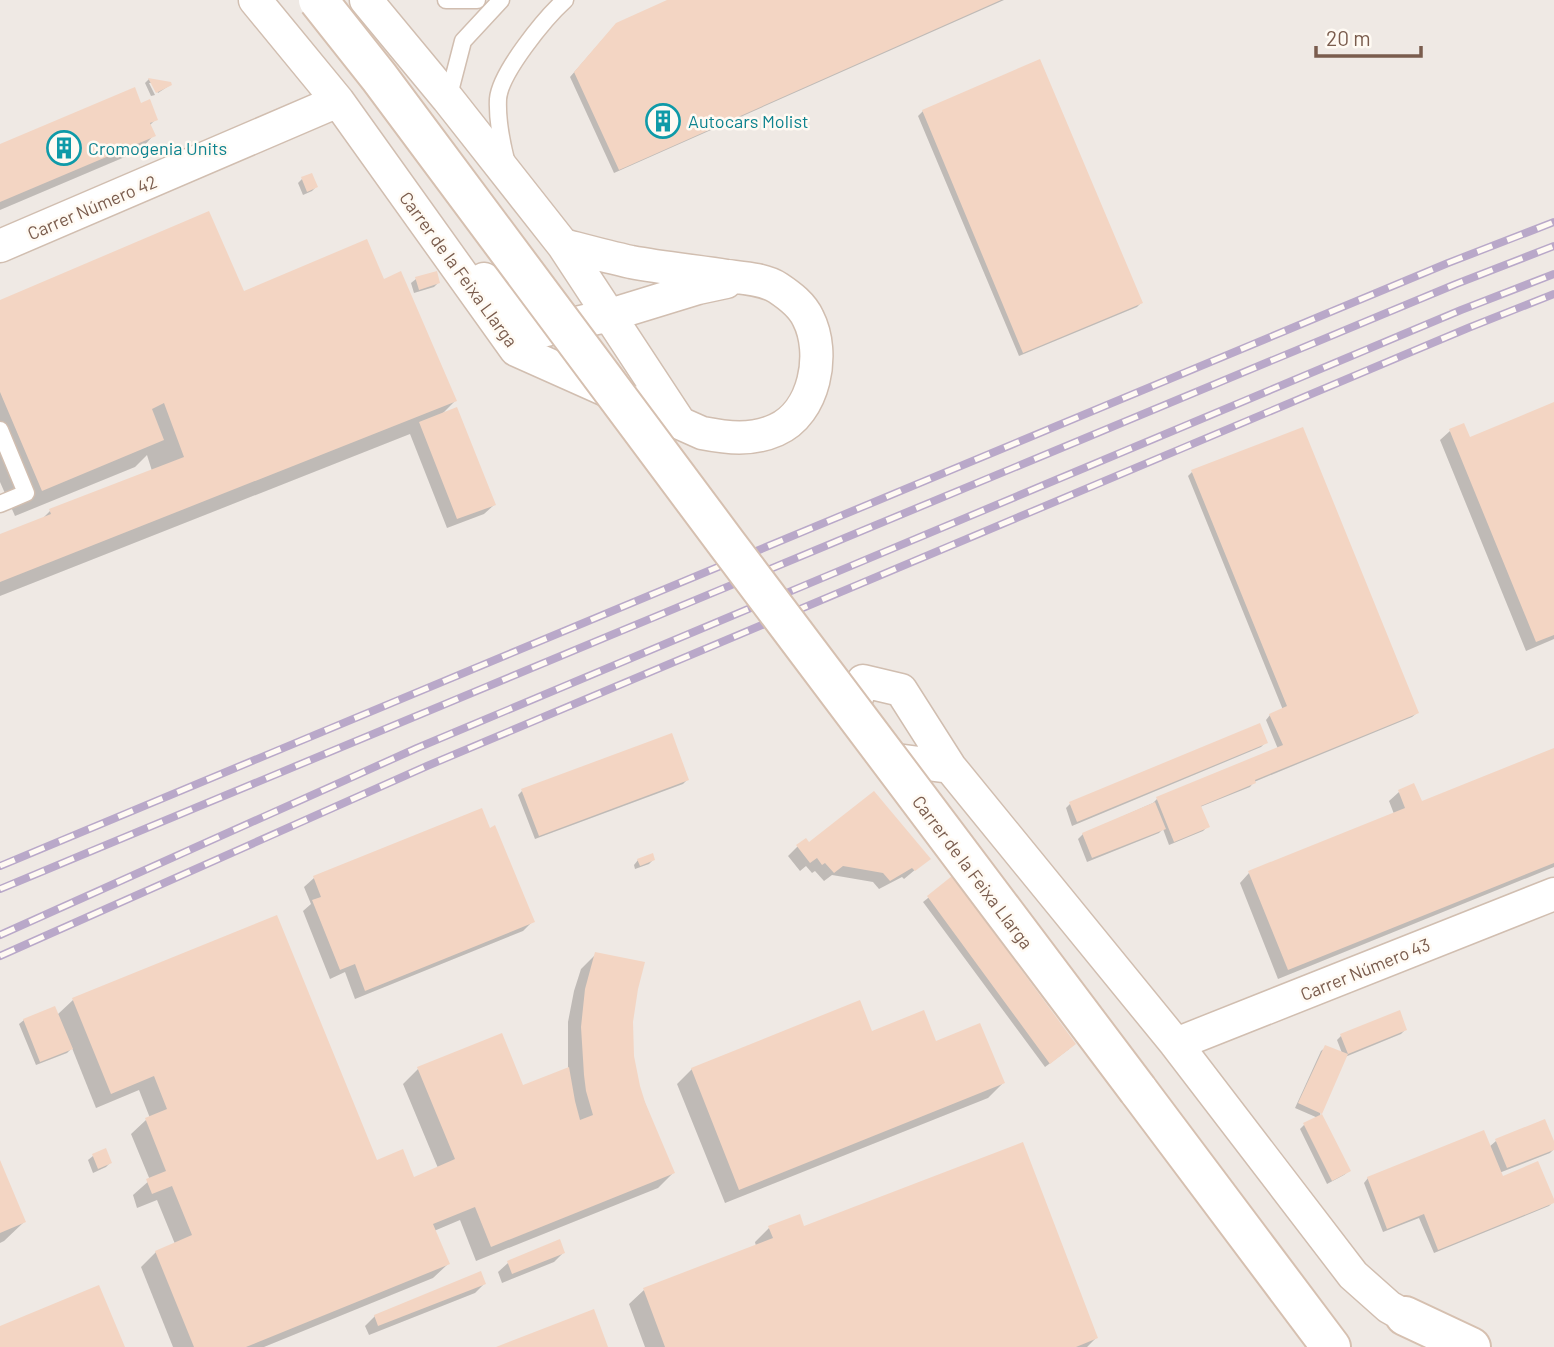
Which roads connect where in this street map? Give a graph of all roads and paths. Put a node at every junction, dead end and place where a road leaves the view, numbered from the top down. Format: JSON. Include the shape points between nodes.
{"nodes":[{"id":1,"x":255,"y":0,"type":"edge"},
{"id":2,"x":318,"y":0,"type":"edge"},
{"id":3,"x":366,"y":0,"type":"edge"},
{"id":4,"x":446,"y":0,"type":"edge"},
{"id":5,"x":477,"y":0,"type":"edge"},
{"id":6,"x":501,"y":0,"type":"edge"},
{"id":7,"x":565,"y":0,"type":"edge"},
{"id":8,"x":447,"y":99,"type":"junction"},
{"id":9,"x":338,"y":101,"type":"junction"},
{"id":10,"x":510,"y":179,"type":"junction"},
{"id":11,"x":564,"y":245,"type":"junction"},
{"id":12,"x":0,"y":246,"type":"edge"},
{"id":13,"x":754,"y":280,"type":"junction"},
{"id":14,"x":610,"y":315,"type":"junction"},
{"id":15,"x":680,"y":423,"type":"junction"},
{"id":16,"x":0,"y":430,"type":"edge"},
{"id":17,"x":0,"y":504,"type":"edge"},
{"id":18,"x":950,"y":767,"type":"dead end"},
{"id":19,"x":1554,"y":894,"type":"edge"},
{"id":20,"x":1176,"y":1044,"type":"junction"},
{"id":21,"x":1405,"y":1316,"type":"junction"},
{"id":22,"x":1331,"y":1347,"type":"edge"},
{"id":23,"x":1446,"y":1347,"type":"edge"},
{"id":24,"x":1471,"y":1347,"type":"edge"}],
"edges":[{"from":1,"to":9,"type":"street","name":"Carrer de la Feixa Llarga"},
{"from":2,"to":22,"type":"main road","name":"Carrer de la Feixa Llarga","bridge":true},
{"from":3,"to":8,"type":"street"},
{"from":4,"to":5,"type":"lane"},
{"from":6,"to":8,"type":"lane","via":[[463,41]]},
{"from":7,"to":10,"type":"lane","via":[[515,58],[498,96]]},
{"from":8,"to":10,"type":"street"},
{"from":9,"to":12,"type":"street","name":"Carrer Número 42"},
{"from":9,"to":14,"type":"street","name":"Carrer de la Feixa Llarga","via":[[377,133],[453,240],[493,289],[538,332]]},
{"from":9,"to":15,"type":"street","name":"Carrer de la Feixa Llarga","via":[[516,350]]},
{"from":10,"to":11,"type":"street"},
{"from":11,"to":13,"type":"street","name":"Carrer de la Feixa Llarga","via":[[631,261]]},
{"from":11,"to":14,"type":"street"},
{"from":13,"to":14,"type":"street","name":"Carrer de la Feixa Llarga","via":[[720,282]]},
{"from":13,"to":15,"type":"street","name":"Carrer de la Feixa Llarga","via":[[775,285],[808,316],[817,354],[806,399],[794,418],[777,430],[752,438],[702,433]]},
{"from":14,"to":15,"type":"street"},
{"from":16,"to":17,"type":"lane","via":[[26,493]]},
{"from":18,"to":20,"type":"street"},
{"from":19,"to":20,"type":"street","name":"Carrer Número 43"},
{"from":20,"to":21,"type":"street","via":[[1353,1275]]},
{"from":21,"to":23,"type":"main road"},
{"from":21,"to":24,"type":"main road"}]}
